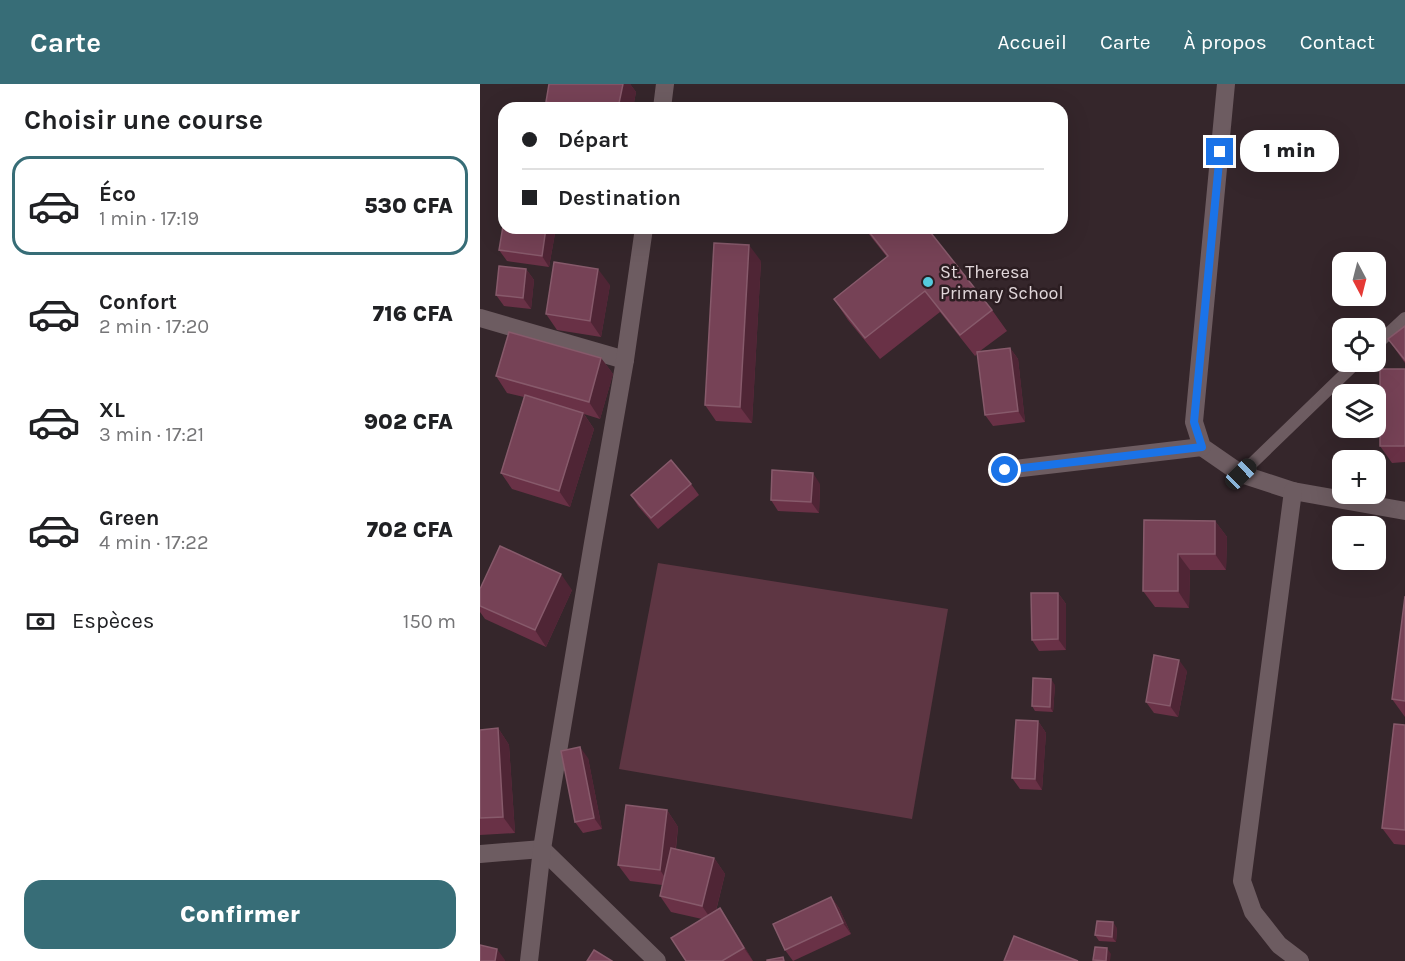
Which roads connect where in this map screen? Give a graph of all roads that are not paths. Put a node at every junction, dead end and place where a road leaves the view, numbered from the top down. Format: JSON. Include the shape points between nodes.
{"nodes":[{"id":1,"x":665,"y":84,"type":"edge"},
{"id":2,"x":1226,"y":84,"type":"edge"},
{"id":3,"x":663,"y":102,"type":"edge"},
{"id":4,"x":644,"y":234,"type":"edge"},
{"id":5,"x":480,"y":318,"type":"edge"},
{"id":6,"x":1405,"y":318,"type":"edge"},
{"id":7,"x":1386,"y":336,"type":"edge"},
{"id":8,"x":625,"y":360,"type":"junction"},
{"id":9,"x":1346,"y":372,"type":"edge"},
{"id":10,"x":1202,"y":447,"type":"junction"},
{"id":11,"x":1005,"y":470,"type":"dead end"},
{"id":12,"x":1241,"y":474,"type":"junction"},
{"id":13,"x":1293,"y":491,"type":"junction"},
{"id":14,"x":1405,"y":511,"type":"edge"},
{"id":15,"x":542,"y":849,"type":"junction"},
{"id":16,"x":480,"y":854,"type":"edge"},
{"id":17,"x":529,"y":961,"type":"edge"},
{"id":18,"x":657,"y":961,"type":"edge"},
{"id":19,"x":1300,"y":961,"type":"edge"}],
"edges":[{"from":1,"to":3,"type":"street"},
{"from":2,"to":10,"type":"street","via":[[1194,422]]},
{"from":4,"to":8,"type":"street"},
{"from":5,"to":8,"type":"street"},
{"from":6,"to":7,"type":"lane"},
{"from":8,"to":15,"type":"street"},
{"from":9,"to":12,"type":"lane"},
{"from":10,"to":11,"type":"street"},
{"from":10,"to":12,"type":"street"},
{"from":12,"to":13,"type":"street"},
{"from":13,"to":14,"type":"street"},
{"from":13,"to":19,"type":"street","via":[[1242,881],[1253,912],[1279,945]]},
{"from":15,"to":16,"type":"street"},
{"from":15,"to":17,"type":"street"},
{"from":15,"to":18,"type":"street"}]}
